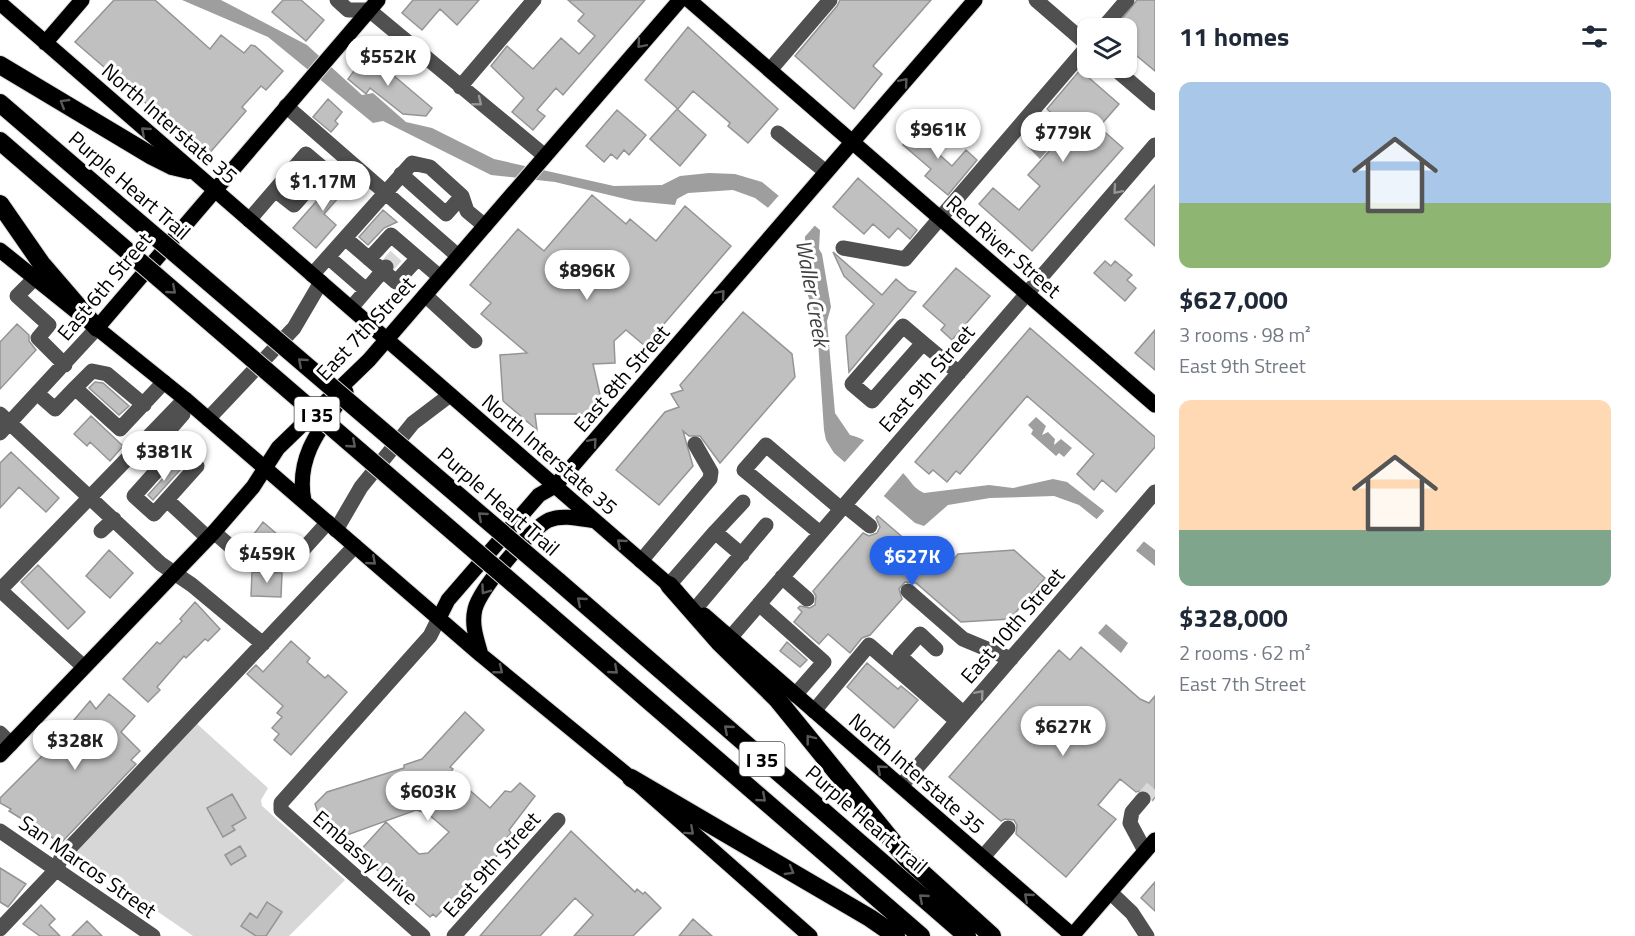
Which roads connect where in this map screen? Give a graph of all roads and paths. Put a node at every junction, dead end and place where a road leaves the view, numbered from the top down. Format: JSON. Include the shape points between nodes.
{"nodes":[{"id":1,"x":82,"y":0,"type":"edge"},
{"id":2,"x":337,"y":0,"type":"edge"},
{"id":3,"x":534,"y":0,"type":"edge"},
{"id":4,"x":680,"y":0,"type":"edge"},
{"id":5,"x":689,"y":0,"type":"edge"},
{"id":6,"x":830,"y":0,"type":"edge"},
{"id":7,"x":975,"y":0,"type":"edge"},
{"id":8,"x":1036,"y":0,"type":"edge"},
{"id":9,"x":1127,"y":0,"type":"edge"},
{"id":10,"x":0,"y":3,"type":"edge"},
{"id":11,"x":373,"y":5,"type":"edge"},
{"id":12,"x":1112,"y":18,"type":"edge"},
{"id":13,"x":1077,"y":35,"type":"edge"},
{"id":14,"x":45,"y":43,"type":"junction"},
{"id":15,"x":1077,"y":58,"type":"edge"},
{"id":16,"x":0,"y":64,"type":"edge"},
{"id":17,"x":770,"y":70,"type":"junction"},
{"id":18,"x":1126,"y":78,"type":"edge"},
{"id":19,"x":460,"y":87,"type":"junction"},
{"id":20,"x":0,"y":103,"type":"edge"},
{"id":21,"x":1155,"y":103,"type":"edge"},
{"id":22,"x":286,"y":106,"type":"junction"},
{"id":23,"x":778,"y":133,"type":"dead end"},
{"id":24,"x":0,"y":141,"type":"edge"},
{"id":25,"x":852,"y":142,"type":"junction"},
{"id":26,"x":1155,"y":145,"type":"edge"},
{"id":27,"x":340,"y":153,"type":"junction"},
{"id":28,"x":545,"y":156,"type":"junction"},
{"id":29,"x":189,"y":170,"type":"junction"},
{"id":30,"x":325,"y":170,"type":"junction"},
{"id":31,"x":826,"y":172,"type":"junction"},
{"id":32,"x":401,"y":174,"type":"junction"},
{"id":33,"x":214,"y":189,"type":"junction"},
{"id":34,"x":275,"y":190,"type":"junction"},
{"id":35,"x":385,"y":192,"type":"junction"},
{"id":36,"x":462,"y":196,"type":"junction"},
{"id":37,"x":0,"y":204,"type":"edge"},
{"id":38,"x":446,"y":214,"type":"junction"},
{"id":39,"x":939,"y":218,"type":"junction"},
{"id":40,"x":249,"y":220,"type":"junction"},
{"id":41,"x":485,"y":226,"type":"junction"},
{"id":42,"x":430,"y":232,"type":"junction"},
{"id":43,"x":345,"y":238,"type":"junction"},
{"id":44,"x":843,"y":248,"type":"dead end"},
{"id":45,"x":0,"y":252,"type":"edge"},
{"id":46,"x":458,"y":256,"type":"junction"},
{"id":47,"x":328,"y":257,"type":"junction"},
{"id":48,"x":418,"y":258,"type":"junction"},
{"id":49,"x":369,"y":259,"type":"junction"},
{"id":50,"x":393,"y":260,"type":"junction"},
{"id":51,"x":440,"y":277,"type":"junction"},
{"id":52,"x":35,"y":278,"type":"junction"},
{"id":53,"x":317,"y":278,"type":"junction"},
{"id":54,"x":366,"y":290,"type":"junction"},
{"id":55,"x":1027,"y":294,"type":"junction"},
{"id":56,"x":425,"y":295,"type":"junction"},
{"id":57,"x":351,"y":308,"type":"junction"},
{"id":58,"x":97,"y":328,"type":"junction"},
{"id":59,"x":387,"y":339,"type":"junction"},
{"id":60,"x":475,"y":341,"type":"dead end"},
{"id":61,"x":923,"y":344,"type":"junction"},
{"id":62,"x":369,"y":360,"type":"junction"},
{"id":63,"x":64,"y":365,"type":"junction"},
{"id":64,"x":958,"y":373,"type":"junction"},
{"id":65,"x":164,"y":382,"type":"junction"},
{"id":66,"x":75,"y":388,"type":"junction"},
{"id":67,"x":38,"y":393,"type":"junction"},
{"id":68,"x":450,"y":395,"type":"junction"},
{"id":69,"x":188,"y":402,"type":"junction"},
{"id":70,"x":144,"y":405,"type":"junction"},
{"id":71,"x":1155,"y":405,"type":"edge"},
{"id":72,"x":208,"y":419,"type":"junction"},
{"id":73,"x":3,"y":424,"type":"edge"},
{"id":74,"x":695,"y":444,"type":"dead end"},
{"id":75,"x":177,"y":448,"type":"junction"},
{"id":76,"x":265,"y":468,"type":"junction"},
{"id":77,"x":555,"y":486,"type":"junction"},
{"id":78,"x":1155,"y":492,"type":"edge"},
{"id":79,"x":90,"y":496,"type":"junction"},
{"id":80,"x":167,"y":500,"type":"junction"},
{"id":81,"x":304,"y":501,"type":"junction"},
{"id":82,"x":743,"y":502,"type":"dead end"},
{"id":83,"x":842,"y":507,"type":"junction"},
{"id":84,"x":114,"y":519,"type":"junction"},
{"id":85,"x":595,"y":521,"type":"junction"},
{"id":86,"x":766,"y":525,"type":"dead end"},
{"id":87,"x":332,"y":526,"type":"junction"},
{"id":88,"x":870,"y":526,"type":"dead end"},
{"id":89,"x":101,"y":531,"type":"dead end"},
{"id":90,"x":715,"y":532,"type":"junction"},
{"id":91,"x":820,"y":533,"type":"junction"},
{"id":92,"x":211,"y":535,"type":"junction"},
{"id":93,"x":355,"y":546,"type":"junction"},
{"id":94,"x":742,"y":555,"type":"junction"},
{"id":95,"x":641,"y":561,"type":"junction"},
{"id":96,"x":175,"y":574,"type":"junction"},
{"id":97,"x":782,"y":577,"type":"junction"},
{"id":98,"x":669,"y":585,"type":"junction"},
{"id":99,"x":0,"y":590,"type":"edge"},
{"id":100,"x":909,"y":591,"type":"dead end"},
{"id":101,"x":807,"y":599,"type":"dead end"},
{"id":102,"x":759,"y":604,"type":"junction"},
{"id":103,"x":696,"y":608,"type":"junction"},
{"id":104,"x":439,"y":618,"type":"junction"},
{"id":105,"x":730,"y":638,"type":"junction"},
{"id":106,"x":263,"y":644,"type":"junction"},
{"id":107,"x":936,"y":649,"type":"dead end"},
{"id":108,"x":481,"y":655,"type":"junction"},
{"id":109,"x":1011,"y":659,"type":"junction"},
{"id":110,"x":84,"y":667,"type":"junction"},
{"id":111,"x":795,"y":694,"type":"junction"},
{"id":112,"x":814,"y":711,"type":"junction"},
{"id":113,"x":960,"y":717,"type":"junction"},
{"id":114,"x":4,"y":744,"type":"edge"},
{"id":115,"x":631,"y":778,"type":"junction"},
{"id":116,"x":901,"y":786,"type":"junction"},
{"id":117,"x":1143,"y":799,"type":"tunnel mouth"},
{"id":118,"x":281,"y":810,"type":"joint"},
{"id":119,"x":558,"y":820,"type":"dead end"},
{"id":120,"x":1008,"y":828,"type":"dead end"},
{"id":121,"x":0,"y":831,"type":"edge"},
{"id":122,"x":1150,"y":846,"type":"edge"},
{"id":123,"x":983,"y":857,"type":"junction"},
{"id":124,"x":56,"y":870,"type":"junction"},
{"id":125,"x":1110,"y":892,"type":"junction"},
{"id":126,"x":0,"y":929,"type":"edge"},
{"id":127,"x":1142,"y":934,"type":"edge"},
{"id":128,"x":153,"y":936,"type":"edge"},
{"id":129,"x":423,"y":936,"type":"edge"},
{"id":130,"x":454,"y":936,"type":"edge"},
{"id":131,"x":810,"y":936,"type":"edge"},
{"id":132,"x":896,"y":936,"type":"edge"},
{"id":133,"x":921,"y":936,"type":"edge"},
{"id":134,"x":967,"y":936,"type":"edge"},
{"id":135,"x":992,"y":936,"type":"edge"},
{"id":136,"x":1072,"y":936,"type":"edge"}],
"edges":[{"from":1,"to":14,"type":"main road"},
{"from":2,"to":11,"type":"street","via":[[348,10]]},
{"from":3,"to":19,"type":"street"},
{"from":4,"to":28,"type":"main road","name":"East 7th Street","one_way":true},
{"from":5,"to":17,"type":"main road","name":"Red River Street"},
{"from":6,"to":17,"type":"street"},
{"from":25,"to":7,"type":"main road","name":"East 8th Street","one_way":true},
{"from":8,"to":13,"type":"street"},
{"from":9,"to":12,"type":"street"},
{"from":10,"to":14,"type":"main road","name":"North Interstate 35"},
{"from":11,"to":19,"type":"street"},
{"from":11,"to":22,"type":"main road","name":"East 6th Street"},
{"from":29,"to":14,"type":"main road","name":"North Interstate 35","one_way":true},
{"from":15,"to":39,"type":"street"},
{"from":29,"to":16,"type":"highway","one_way":true,"via":[[152,156]]},
{"from":17,"to":25,"type":"main road","name":"Red River Street"},
{"from":18,"to":21,"type":"street"},
{"from":19,"to":28,"type":"street","one_way":true},
{"from":134,"to":20,"type":"highway","name":"Purple Heart Trail","number":"I 35","one_way":true,"bridge":true},
{"from":22,"to":27,"type":"street"},
{"from":22,"to":33,"type":"main road","name":"East 6th Street"},
{"from":23,"to":31,"type":"street"},
{"from":24,"to":133,"type":"highway","number":"I 35","one_way":true,"bridge":true},
{"from":25,"to":31,"type":"main road","name":"East 8th Street"},
{"from":25,"to":39,"type":"main road","name":"Red River Street"},
{"from":26,"to":55,"type":"street","name":"East 9th Street","one_way":true},
{"from":27,"to":30,"type":"street"},
{"from":27,"to":35,"type":"street"},
{"from":28,"to":41,"type":"main road","name":"East 7th Street"},
{"from":29,"to":33,"type":"main road","name":"North Interstate 35"},
{"from":30,"to":34,"type":"street","via":[[294,205]]},
{"from":30,"to":34,"type":"street","via":[[306,154]]},
{"from":77,"to":31,"type":"main road","name":"East 8th Street","one_way":true},
{"from":32,"to":35,"type":"street"},
{"from":32,"to":36,"type":"street","via":[[412,163],[430,167]]},
{"from":32,"to":38,"type":"street"},
{"from":33,"to":40,"type":"main road","name":"North Interstate 35"},
{"from":33,"to":58,"type":"main road","name":"East 6th Street"},
{"from":34,"to":40,"type":"street"},
{"from":35,"to":42,"type":"street"},
{"from":35,"to":43,"type":"street"},
{"from":36,"to":38,"type":"street"},
{"from":36,"to":41,"type":"street","via":[[467,211]]},
{"from":37,"to":58,"type":"highway","via":[[41,263]]},
{"from":38,"to":42,"type":"street"},
{"from":39,"to":44,"type":"street","via":[[905,260]]},
{"from":39,"to":55,"type":"main road","name":"Red River Street"},
{"from":40,"to":53,"type":"main road","name":"North Interstate 35"},
{"from":41,"to":46,"type":"main road","name":"East 7th Street"},
{"from":42,"to":46,"type":"street"},
{"from":43,"to":47,"type":"street"},
{"from":43,"to":49,"type":"street"},
{"from":45,"to":52,"type":"main road"},
{"from":46,"to":51,"type":"main road","name":"East 7th Street"},
{"from":47,"to":53,"type":"street"},
{"from":47,"to":54,"type":"street"},
{"from":48,"to":50,"type":"street"},
{"from":48,"to":50,"type":"street","via":[[396,282]]},
{"from":48,"to":51,"type":"street"},
{"from":49,"to":50,"type":"street"},
{"from":49,"to":50,"type":"street","via":[[391,235]]},
{"from":50,"to":54,"type":"street"},
{"from":51,"to":56,"type":"main road","name":"East 7th Street"},
{"from":52,"to":58,"type":"main road"},
{"from":52,"to":63,"type":"street","via":[[17,296],[49,325],[38,338]]},
{"from":53,"to":57,"type":"main road","name":"North Interstate 35"},
{"from":53,"to":72,"type":"street","via":[[294,328]]},
{"from":54,"to":57,"type":"street"},
{"from":55,"to":64,"type":"street","name":"East 9th Street"},
{"from":55,"to":71,"type":"main road","name":"Red River Street"},
{"from":56,"to":59,"type":"main road","name":"East 7th Street"},
{"from":56,"to":60,"type":"street"},
{"from":57,"to":59,"type":"main road","name":"North Interstate 35"},
{"from":58,"to":63,"type":"street","name":"East 6th Street"},
{"from":58,"to":65,"type":"main road"},
{"from":59,"to":62,"type":"main road","name":"East 7th Street"},
{"from":59,"to":68,"type":"main road","name":"North Interstate 35"},
{"from":61,"to":61,"type":"street","via":[[872,401],[852,384],[903,326]]},
{"from":61,"to":64,"type":"street"},
{"from":62,"to":76,"type":"main road","name":"East 7th Street","via":[[278,448]]},
{"from":62,"to":81,"type":"main road","via":[[308,450],[300,479]]},
{"from":63,"to":67,"type":"street","name":"East 6th Street"},
{"from":64,"to":83,"type":"street","name":"East 9th Street"},
{"from":65,"to":69,"type":"main road"},
{"from":65,"to":70,"type":"street"},
{"from":66,"to":67,"type":"street","via":[[55,409]]},
{"from":66,"to":70,"type":"street","via":[[92,371],[107,374]]},
{"from":66,"to":70,"type":"street","via":[[120,429]]},
{"from":67,"to":73,"type":"street","name":"East 6th Street"},
{"from":68,"to":77,"type":"main road","name":"North Interstate 35"},
{"from":68,"to":87,"type":"street","via":[[413,423]]},
{"from":69,"to":72,"type":"main road"},
{"from":69,"to":75,"type":"street","via":[[170,429],[171,442]]},
{"from":69,"to":79,"type":"street"},
{"from":72,"to":76,"type":"main road"},
{"from":73,"to":79,"type":"street"},
{"from":74,"to":95,"type":"street","via":[[711,472],[710,479]]},
{"from":75,"to":80,"type":"street","via":[[198,466]]},
{"from":75,"to":80,"type":"street","via":[[134,496],[154,514]]},
{"from":76,"to":81,"type":"main road"},
{"from":76,"to":92,"type":"main road","name":"East 7th Street"},
{"from":77,"to":85,"type":"main road","name":"North Interstate 35"},
{"from":77,"to":104,"type":"main road","name":"East 8th Street","via":[[539,495],[448,600]]},
{"from":78,"to":109,"type":"street","name":"East 10th Street"},
{"from":79,"to":84,"type":"street"},
{"from":79,"to":99,"type":"street"},
{"from":80,"to":92,"type":"street"},
{"from":81,"to":87,"type":"main road"},
{"from":82,"to":90,"type":"street"},
{"from":83,"to":88,"type":"street"},
{"from":83,"to":91,"type":"street","name":"East 9th Street"},
{"from":83,"to":91,"type":"street","via":[[766,445],[744,470]]},
{"from":84,"to":89,"type":"street"},
{"from":84,"to":96,"type":"street"},
{"from":95,"to":85,"type":"main road","name":"North Interstate 35","one_way":true},
{"from":85,"to":108,"type":"main road","one_way":true,"via":[[550,519],[535,529],[482,593],[475,608],[473,627]]},
{"from":86,"to":94,"type":"street"},
{"from":87,"to":92,"type":"street","via":[[291,563],[248,562]]},
{"from":87,"to":93,"type":"main road"},
{"from":90,"to":94,"type":"street"},
{"from":90,"to":98,"type":"street"},
{"from":91,"to":97,"type":"street","name":"East 9th Street"},
{"from":92,"to":96,"type":"main road","name":"East 7th Street"},
{"from":93,"to":104,"type":"main road","one_way":true},
{"from":93,"to":106,"type":"street"},
{"from":94,"to":103,"type":"street"},
{"from":95,"to":98,"type":"main road","name":"North Interstate 35"},
{"from":96,"to":106,"type":"street"},
{"from":96,"to":110,"type":"main road","name":"East 7th Street"},
{"from":97,"to":101,"type":"street"},
{"from":97,"to":102,"type":"street","name":"East 9th Street"},
{"from":98,"to":103,"type":"main road","name":"North Interstate 35"},
{"from":135,"to":98,"type":"highway","one_way":true,"via":[[907,859],[777,699]]},
{"from":99,"to":110,"type":"street"},
{"from":100,"to":109,"type":"street","via":[[963,639]]},
{"from":102,"to":105,"type":"street","name":"East 9th Street"},
{"from":102,"to":111,"type":"street","via":[[824,662]]},
{"from":103,"to":105,"type":"main road","name":"North Interstate 35"},
{"from":104,"to":108,"type":"main road"},
{"from":104,"to":118,"type":"street","name":"East 8th Street","via":[[430,636],[281,803]]},
{"from":105,"to":111,"type":"main road","name":"North Interstate 35"},
{"from":106,"to":124,"type":"street","via":[[62,856]]},
{"from":107,"to":113,"type":"street","via":[[920,634],[900,656]]},
{"from":108,"to":115,"type":"main road","one_way":true},
{"from":113,"to":109,"type":"street","name":"East 10th Street","one_way":true},
{"from":110,"to":114,"type":"main road","name":"East 7th Street"},
{"from":111,"to":112,"type":"main road","name":"North Interstate 35"},
{"from":112,"to":113,"type":"street","via":[[869,645]]},
{"from":116,"to":112,"type":"main road","name":"North Interstate 35","one_way":true},
{"from":113,"to":116,"type":"street","name":"East 10th Street"},
{"from":115,"to":131,"type":"main road","one_way":true},
{"from":115,"to":132,"type":"highway","one_way":true},
{"from":116,"to":123,"type":"main road","name":"North Interstate 35"},
{"from":117,"to":122,"type":"street","via":[[1132,812],[1130,823]]},
{"from":118,"to":129,"type":"street","name":"Embassy Drive"},
{"from":119,"to":130,"type":"street","name":"East 9th Street"},
{"from":120,"to":123,"type":"street"},
{"from":121,"to":124,"type":"street","name":"San Marcos Street"},
{"from":122,"to":125,"type":"main road"},
{"from":136,"to":123,"type":"main road","name":"North Interstate 35","one_way":true},
{"from":124,"to":126,"type":"street"},
{"from":124,"to":128,"type":"street","name":"San Marcos Street"},
{"from":125,"to":127,"type":"street","via":[[1132,913]]},
{"from":125,"to":136,"type":"main road"}]}
